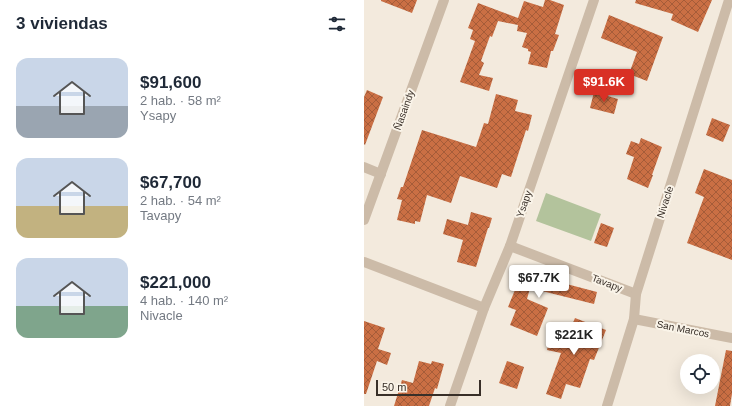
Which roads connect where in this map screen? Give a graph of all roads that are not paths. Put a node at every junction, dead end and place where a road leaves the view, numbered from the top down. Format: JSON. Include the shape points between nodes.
{"nodes":[{"id":1,"x":444,"y":0,"type":"edge"},
{"id":2,"x":594,"y":0,"type":"edge"},
{"id":3,"x":729,"y":0,"type":"edge"},
{"id":4,"x":364,"y":167,"type":"edge"},
{"id":5,"x":381,"y":174,"type":"junction"},
{"id":6,"x":364,"y":220,"type":"edge"},
{"id":7,"x":510,"y":246,"type":"junction"},
{"id":8,"x":364,"y":262,"type":"edge"},
{"id":9,"x":636,"y":294,"type":"junction"},
{"id":10,"x":484,"y":308,"type":"junction"},
{"id":11,"x":634,"y":319,"type":"junction"},
{"id":12,"x":732,"y":338,"type":"edge"},
{"id":13,"x":450,"y":406,"type":"edge"},
{"id":14,"x":607,"y":406,"type":"edge"}],
"edges":[{"from":1,"to":5,"type":"street","name":"Ñasaindy"},
{"from":2,"to":7,"type":"street","name":"Ysapy"},
{"from":3,"to":9,"type":"street","name":"Nivacle"},
{"from":4,"to":5,"type":"street"},
{"from":5,"to":6,"type":"street","name":"Ñasaindy"},
{"from":7,"to":9,"type":"street","name":"Tavapy"},
{"from":7,"to":10,"type":"street","name":"Ysapy"},
{"from":8,"to":10,"type":"street"},
{"from":9,"to":11,"type":"street","name":"Nivacle"},
{"from":10,"to":13,"type":"street","name":"Ysapy"},
{"from":11,"to":12,"type":"street","name":"San Marcos"},
{"from":11,"to":14,"type":"street","name":"Nivacle"}]}
